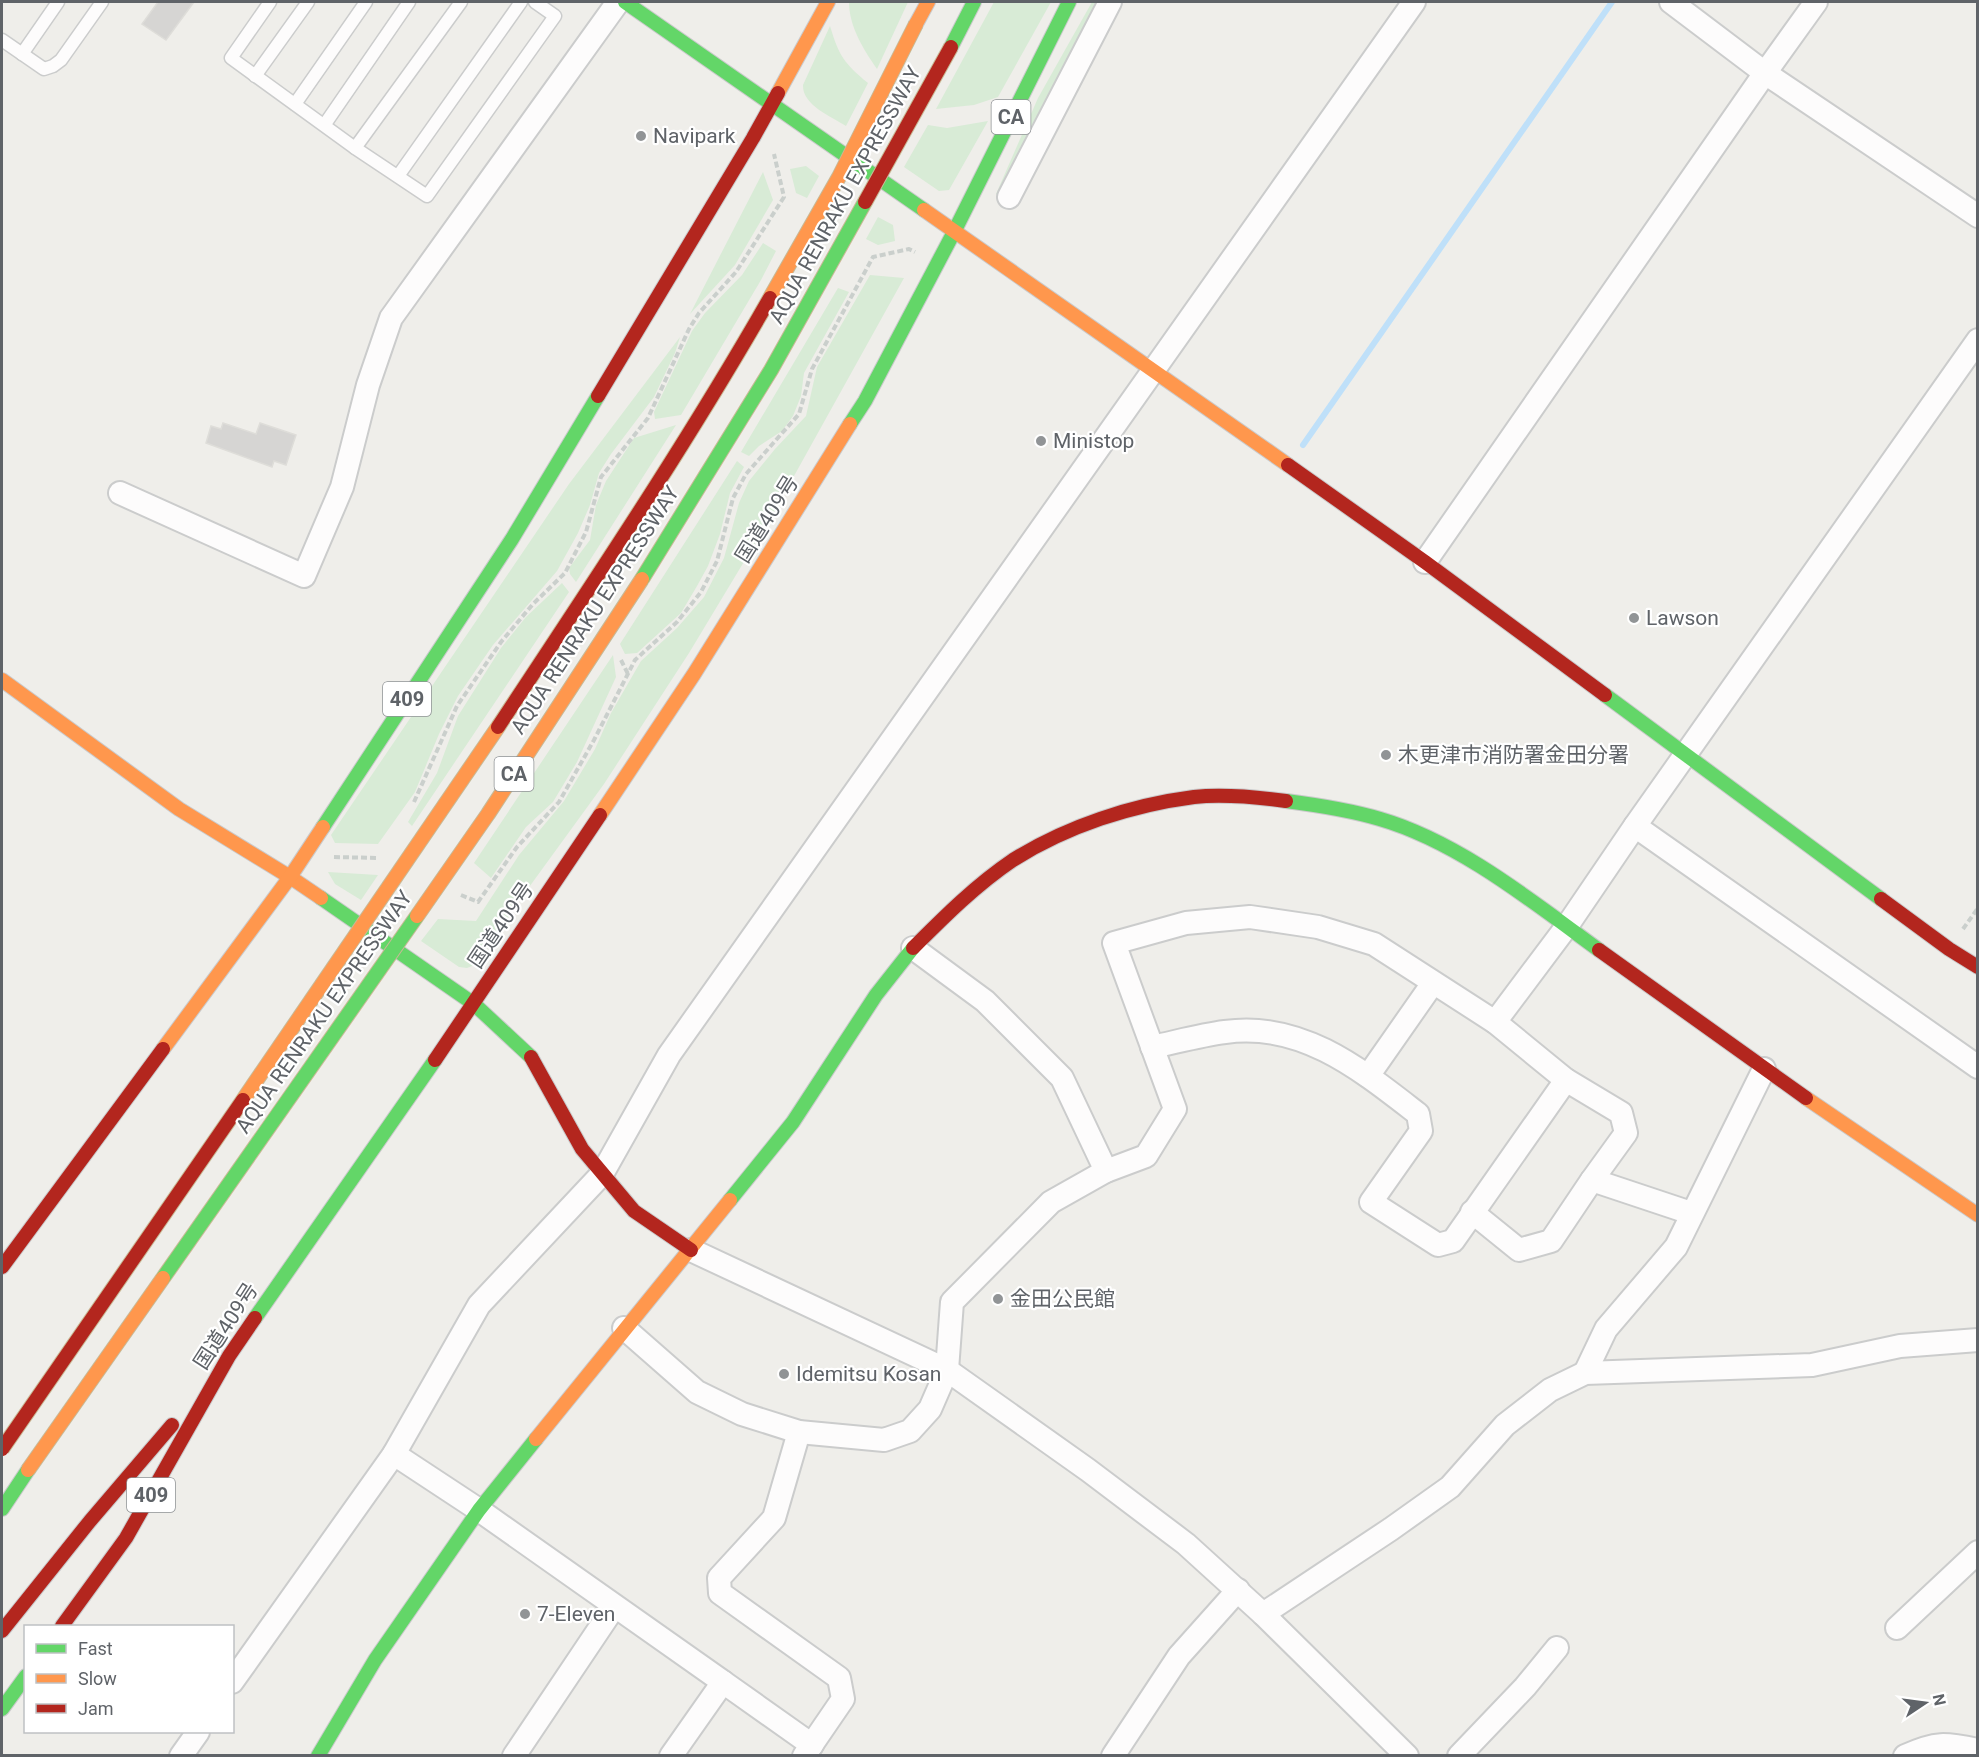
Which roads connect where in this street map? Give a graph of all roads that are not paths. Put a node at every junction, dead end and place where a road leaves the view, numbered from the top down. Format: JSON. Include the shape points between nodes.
{"nodes":[{"id":1,"x":58,"y":2,"type":"edge"},
{"id":2,"x":102,"y":2,"type":"edge"},
{"id":3,"x":270,"y":2,"type":"edge"},
{"id":4,"x":308,"y":2,"type":"edge"},
{"id":5,"x":366,"y":2,"type":"edge"},
{"id":6,"x":409,"y":2,"type":"edge"},
{"id":7,"x":461,"y":2,"type":"edge"},
{"id":8,"x":521,"y":2,"type":"edge"},
{"id":9,"x":536,"y":2,"type":"edge"},
{"id":10,"x":618,"y":2,"type":"edge"},
{"id":11,"x":625,"y":2,"type":"edge"},
{"id":12,"x":828,"y":2,"type":"edge"},
{"id":13,"x":928,"y":2,"type":"edge"},
{"id":14,"x":974,"y":2,"type":"edge"},
{"id":15,"x":1069,"y":2,"type":"edge"},
{"id":16,"x":1110,"y":2,"type":"edge"},
{"id":17,"x":1414,"y":2,"type":"edge"},
{"id":18,"x":1671,"y":2,"type":"edge"},
{"id":19,"x":1816,"y":2,"type":"edge"},
{"id":20,"x":2,"y":40,"type":"edge"},
{"id":21,"x":22,"y":54,"type":"junction"},
{"id":22,"x":1765,"y":73,"type":"junction"},
{"id":23,"x":255,"y":76,"type":"junction"},
{"id":24,"x":295,"y":104,"type":"junction"},
{"id":25,"x":772,"y":104,"type":"junction"},
{"id":26,"x":325,"y":124,"type":"junction"},
{"id":27,"x":356,"y":148,"type":"junction"},
{"id":28,"x":398,"y":176,"type":"junction"},
{"id":29,"x":1009,"y":197,"type":"dead end"},
{"id":30,"x":1977,"y":216,"type":"edge"},
{"id":31,"x":954,"y":232,"type":"junction"},
{"id":32,"x":1977,"y":340,"type":"edge"},
{"id":33,"x":1153,"y":369,"type":"junction"},
{"id":34,"x":120,"y":493,"type":"dead end"},
{"id":35,"x":1425,"y":562,"type":"junction"},
{"id":36,"x":3,"y":685,"type":"edge"},
{"id":37,"x":1687,"y":755,"type":"junction"},
{"id":38,"x":1635,"y":826,"type":"junction"},
{"id":39,"x":290,"y":877,"type":"junction"},
{"id":40,"x":1567,"y":926,"type":"junction"},
{"id":41,"x":913,"y":948,"type":"junction"},
{"id":42,"x":1977,"y":967,"type":"edge"},
{"id":43,"x":1432,"y":983,"type":"junction"},
{"id":44,"x":474,"y":1004,"type":"junction"},
{"id":45,"x":1496,"y":1022,"type":"junction"},
{"id":46,"x":1152,"y":1047,"type":"junction"},
{"id":47,"x":1977,"y":1067,"type":"edge"},
{"id":48,"x":1764,"y":1069,"type":"junction"},
{"id":49,"x":1368,"y":1076,"type":"junction"},
{"id":50,"x":1566,"y":1080,"type":"junction"},
{"id":51,"x":1106,"y":1171,"type":"junction"},
{"id":52,"x":602,"y":1174,"type":"junction"},
{"id":53,"x":1592,"y":1180,"type":"junction"},
{"id":54,"x":1472,"y":1212,"type":"junction"},
{"id":55,"x":1691,"y":1213,"type":"junction"},
{"id":56,"x":1977,"y":1215,"type":"edge"},
{"id":57,"x":691,"y":1250,"type":"junction"},
{"id":58,"x":2,"y":1267,"type":"edge"},
{"id":59,"x":624,"y":1328,"type":"junction"},
{"id":60,"x":1977,"y":1340,"type":"edge"},
{"id":61,"x":229,"y":1356,"type":"junction"},
{"id":62,"x":947,"y":1370,"type":"junction"},
{"id":63,"x":1585,"y":1373,"type":"junction"},
{"id":64,"x":799,"y":1432,"type":"junction"},
{"id":65,"x":2,"y":1449,"type":"edge"},
{"id":66,"x":394,"y":1454,"type":"junction"},
{"id":67,"x":2,"y":1509,"type":"edge"},
{"id":68,"x":479,"y":1510,"type":"junction"},
{"id":69,"x":1977,"y":1552,"type":"edge"},
{"id":70,"x":1238,"y":1590,"type":"junction"},
{"id":71,"x":614,"y":1607,"type":"junction"},
{"id":72,"x":1263,"y":1614,"type":"junction"},
{"id":73,"x":63,"y":1625,"type":"edge"},
{"id":74,"x":1897,"y":1628,"type":"dead end"},
{"id":75,"x":2,"y":1631,"type":"edge"},
{"id":76,"x":1557,"y":1648,"type":"dead end"},
{"id":77,"x":24,"y":1679,"type":"edge"},
{"id":78,"x":234,"y":1679,"type":"edge"},
{"id":79,"x":723,"y":1682,"type":"junction"},
{"id":80,"x":2,"y":1709,"type":"edge"},
{"id":81,"x":197,"y":1733,"type":"edge"},
{"id":82,"x":808,"y":1750,"type":"edge"},
{"id":83,"x":1977,"y":1750,"type":"edge"},
{"id":84,"x":181,"y":1755,"type":"edge"},
{"id":85,"x":318,"y":1755,"type":"edge"},
{"id":86,"x":514,"y":1755,"type":"edge"},
{"id":87,"x":671,"y":1755,"type":"edge"},
{"id":88,"x":1113,"y":1755,"type":"edge"},
{"id":89,"x":1407,"y":1755,"type":"edge"},
{"id":90,"x":1459,"y":1755,"type":"edge"},
{"id":91,"x":1905,"y":1755,"type":"edge"}],
"edges":[{"from":1,"to":21,"type":"lane"},
{"from":2,"to":21,"type":"lane","via":[[53,66],[44,69]]},
{"from":3,"to":23,"type":"lane","via":[[231,58]]},
{"from":4,"to":23,"type":"lane"},
{"from":5,"to":24,"type":"lane"},
{"from":6,"to":26,"type":"lane"},
{"from":7,"to":27,"type":"lane"},
{"from":8,"to":28,"type":"lane"},
{"from":9,"to":28,"type":"lane","via":[[555,16],[427,196]]},
{"from":10,"to":34,"type":"street","via":[[392,318],[368,384],[342,487],[304,576]]},
{"from":11,"to":25,"type":"main road"},
{"from":12,"to":25,"type":"main road"},
{"from":13,"to":65,"type":"main road","name":"AQUA RENRAKU EXPRESSWAY","number":"CA","bridge":true,"via":[[839,177],[740,350],[629,527],[455,792]]},
{"from":14,"to":67,"type":"main road","name":"AQUA RENRAKU EXPRESSWAY","number":"CA","bridge":true,"via":[[771,370],[655,560],[481,823]]},
{"from":15,"to":31,"type":"main road","number":"CA"},
{"from":16,"to":29,"type":"street"},
{"from":17,"to":33,"type":"street"},
{"from":18,"to":22,"type":"street"},
{"from":19,"to":22,"type":"street"},
{"from":20,"to":21,"type":"lane"},
{"from":22,"to":30,"type":"street"},
{"from":22,"to":35,"type":"street"},
{"from":23,"to":24,"type":"lane"},
{"from":24,"to":26,"type":"lane"},
{"from":25,"to":31,"type":"main road"},
{"from":25,"to":39,"type":"main road","number":"409","via":[[512,539]]},
{"from":26,"to":27,"type":"lane"},
{"from":27,"to":28,"type":"lane"},
{"from":31,"to":33,"type":"main road"},
{"from":31,"to":44,"type":"main road","name":"国道409号","number":"409","via":[[840,442],[694,674]]},
{"from":32,"to":37,"type":"street"},
{"from":33,"to":35,"type":"main road"},
{"from":33,"to":52,"type":"street","via":[[669,1055]]},
{"from":35,"to":37,"type":"main road"},
{"from":36,"to":39,"type":"main road","via":[[179,809]]},
{"from":37,"to":38,"type":"street"},
{"from":37,"to":42,"type":"main road"},
{"from":38,"to":40,"type":"street"},
{"from":38,"to":47,"type":"street"},
{"from":39,"to":44,"type":"main road"},
{"from":39,"to":58,"type":"main road","number":"409"},
{"from":40,"to":41,"type":"main road","via":[[1483,868],[1432,840],[1380,819],[1254,797],[1196,797],[1130,809],[1069,831],[1014,860],[960,901]]},
{"from":40,"to":45,"type":"street"},
{"from":40,"to":48,"type":"main road"},
{"from":41,"to":51,"type":"street","via":[[985,1002],[1062,1078]]},
{"from":41,"to":57,"type":"main road","via":[[876,995],[793,1122]]},
{"from":43,"to":45,"type":"street"},
{"from":43,"to":46,"type":"street","via":[[1374,944],[1318,927],[1250,917],[1186,923],[1114,943]]},
{"from":43,"to":49,"type":"street"},
{"from":44,"to":52,"type":"main road","via":[[530,1056],[582,1149]]},
{"from":44,"to":61,"type":"main road","name":"国道409号","number":"409"},
{"from":45,"to":50,"type":"street"},
{"from":46,"to":49,"type":"street","via":[[1227,1032],[1273,1032],[1316,1044]]},
{"from":46,"to":51,"type":"street","via":[[1175,1109],[1146,1156]]},
{"from":48,"to":55,"type":"street"},
{"from":48,"to":56,"type":"main road"},
{"from":49,"to":54,"type":"street","via":[[1418,1114],[1421,1131],[1371,1202],[1438,1245],[1453,1241]]},
{"from":50,"to":53,"type":"street","via":[[1621,1113],[1624,1123],[1626,1133]]},
{"from":50,"to":54,"type":"street"},
{"from":51,"to":62,"type":"street","via":[[1051,1202],[952,1302]]},
{"from":52,"to":57,"type":"main road","via":[[634,1210]]},
{"from":52,"to":66,"type":"street","via":[[479,1305]]},
{"from":53,"to":54,"type":"street","via":[[1551,1241],[1519,1250]]},
{"from":53,"to":55,"type":"street"},
{"from":55,"to":63,"type":"street","via":[[1676,1247],[1606,1329]]},
{"from":57,"to":59,"type":"main road"},
{"from":57,"to":62,"type":"street"},
{"from":59,"to":64,"type":"street","via":[[697,1392],[742,1414]]},
{"from":59,"to":68,"type":"main road"},
{"from":60,"to":63,"type":"street","via":[[1900,1346],[1812,1365]]},
{"from":61,"to":73,"type":"main road","name":"国道409号","number":"409","via":[[126,1538]]},
{"from":61,"to":75,"type":"main road"},
{"from":62,"to":64,"type":"street","via":[[930,1409],[910,1431],[884,1440]]},
{"from":62,"to":70,"type":"street","via":[[1186,1544]]},
{"from":63,"to":72,"type":"street","via":[[1551,1390],[1505,1425],[1450,1487]]},
{"from":64,"to":82,"type":"street","via":[[774,1518],[719,1578],[720,1593],[839,1678],[843,1699]]},
{"from":66,"to":68,"type":"street"},
{"from":66,"to":78,"type":"street"},
{"from":68,"to":71,"type":"street"},
{"from":68,"to":85,"type":"main road","via":[[375,1660]]},
{"from":69,"to":74,"type":"street"},
{"from":70,"to":72,"type":"street"},
{"from":70,"to":88,"type":"street","via":[[1179,1656]]},
{"from":71,"to":79,"type":"street"},
{"from":71,"to":86,"type":"street"},
{"from":72,"to":89,"type":"street"},
{"from":76,"to":90,"type":"street"},
{"from":77,"to":80,"type":"main road"},
{"from":79,"to":82,"type":"street"},
{"from":79,"to":87,"type":"street"},
{"from":81,"to":84,"type":"street"},
{"from":83,"to":91,"type":"street","via":[[1948,1744],[1924,1747]]}]}
